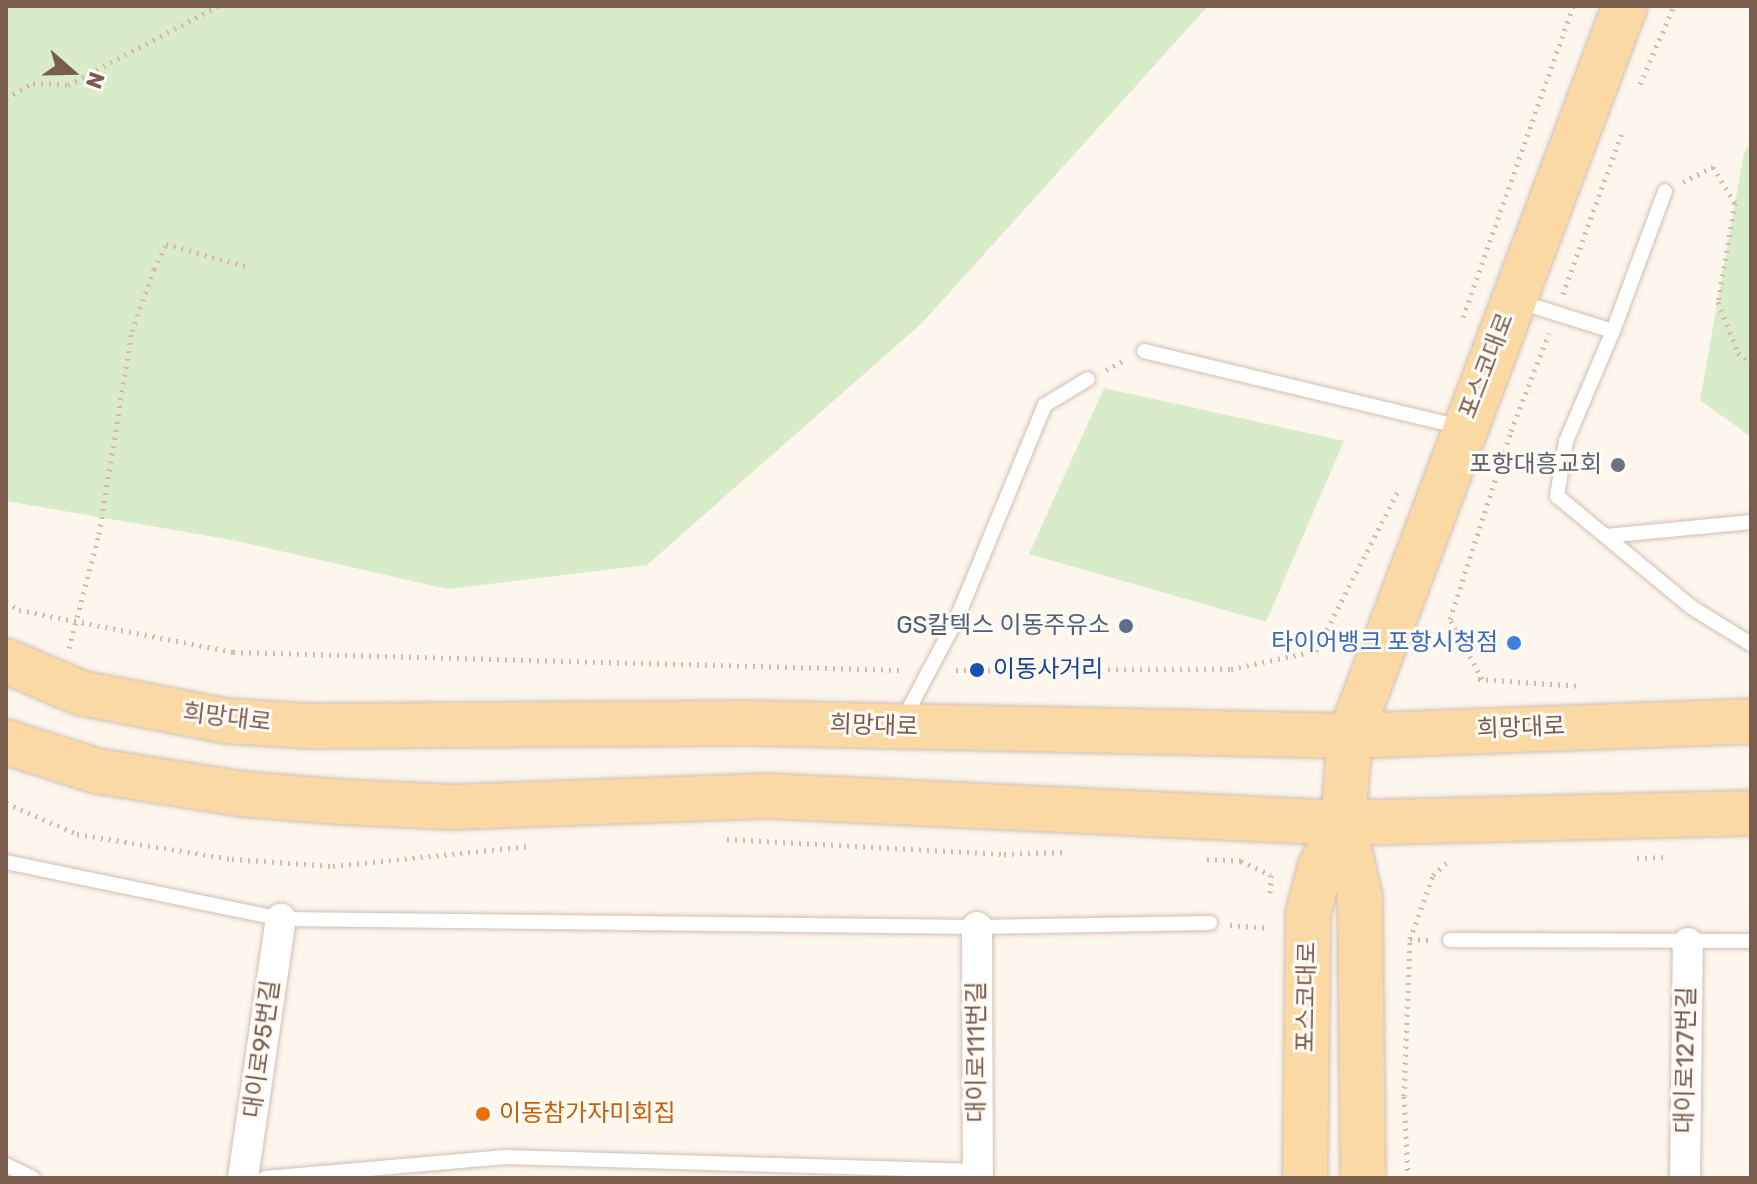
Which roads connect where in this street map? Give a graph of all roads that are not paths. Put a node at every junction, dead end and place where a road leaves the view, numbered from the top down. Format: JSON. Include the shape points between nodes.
{"nodes":[{"id":1,"x":1625,"y":6,"type":"edge"},
{"id":2,"x":1665,"y":191,"type":"road end"},
{"id":3,"x":1513,"y":300,"type":"junction"},
{"id":4,"x":1613,"y":331,"type":"junction"},
{"id":5,"x":1144,"y":351,"type":"road end"},
{"id":6,"x":1088,"y":379,"type":"road end"},
{"id":7,"x":1464,"y":428,"type":"junction"},
{"id":8,"x":1751,"y":522,"type":"edge"},
{"id":9,"x":1606,"y":536,"type":"junction"},
{"id":10,"x":1751,"y":644,"type":"edge"},
{"id":11,"x":6,"y":661,"type":"edge"},
{"id":12,"x":1751,"y":721,"type":"edge"},
{"id":13,"x":899,"y":727,"type":"junction"},
{"id":14,"x":1350,"y":736,"type":"junction"},
{"id":15,"x":6,"y":742,"type":"edge"},
{"id":16,"x":1751,"y":813,"type":"edge"},
{"id":17,"x":1343,"y":823,"type":"junction"},
{"id":18,"x":6,"y":862,"type":"edge"},
{"id":19,"x":281,"y":919,"type":"junction"},
{"id":20,"x":1210,"y":923,"type":"road end"},
{"id":21,"x":977,"y":927,"type":"junction"},
{"id":22,"x":1450,"y":940,"type":"dead end"},
{"id":23,"x":1751,"y":941,"type":"edge"},
{"id":24,"x":1688,"y":943,"type":"junction"},
{"id":25,"x":6,"y":1165,"type":"edge"},
{"id":26,"x":978,"y":1174,"type":"edge"},
{"id":27,"x":33,"y":1178,"type":"edge"},
{"id":28,"x":243,"y":1178,"type":"edge"},
{"id":29,"x":265,"y":1178,"type":"edge"},
{"id":30,"x":1305,"y":1178,"type":"edge"},
{"id":31,"x":1363,"y":1178,"type":"edge"},
{"id":32,"x":1685,"y":1178,"type":"edge"}],
"edges":[{"from":1,"to":3,"type":"main road","name":"포스코대로"},
{"from":2,"to":4,"type":"lane"},
{"from":3,"to":4,"type":"lane"},
{"from":3,"to":7,"type":"main road","name":"포스코대로"},
{"from":4,"to":9,"type":"lane","via":[[1566,441],[1557,496]]},
{"from":5,"to":7,"type":"lane"},
{"from":6,"to":13,"type":"lane","via":[[1045,405],[1013,492]]},
{"from":7,"to":14,"type":"main road","name":"포스코대로"},
{"from":8,"to":9,"type":"lane"},
{"from":9,"to":10,"type":"lane","via":[[1691,607]]},
{"from":11,"to":13,"type":"main road","name":"희망대로","via":[[81,693],[226,721]]},
{"from":12,"to":14,"type":"main road","name":"희망대로"},
{"from":13,"to":14,"type":"main road","name":"희망대로"},
{"from":14,"to":17,"type":"main road","name":"포스코대로"},
{"from":15,"to":17,"type":"main road","via":[[97,771],[242,794],[342,802],[452,807],[768,796]]},
{"from":16,"to":17,"type":"main road"},
{"from":17,"to":30,"type":"main road","name":"포스코대로","via":[[1320,868],[1308,914]]},
{"from":17,"to":31,"type":"main road","name":"포스코대로","via":[[1360,897]]},
{"from":18,"to":19,"type":"lane"},
{"from":19,"to":21,"type":"lane"},
{"from":19,"to":28,"type":"street","name":"대이로95번길"},
{"from":20,"to":21,"type":"lane"},
{"from":21,"to":26,"type":"street","name":"대이로111번길"},
{"from":22,"to":24,"type":"lane"},
{"from":23,"to":24,"type":"lane"},
{"from":24,"to":32,"type":"street","name":"대이로127번길"},
{"from":25,"to":27,"type":"lane"},
{"from":26,"to":29,"type":"lane","via":[[503,1157]]}]}
